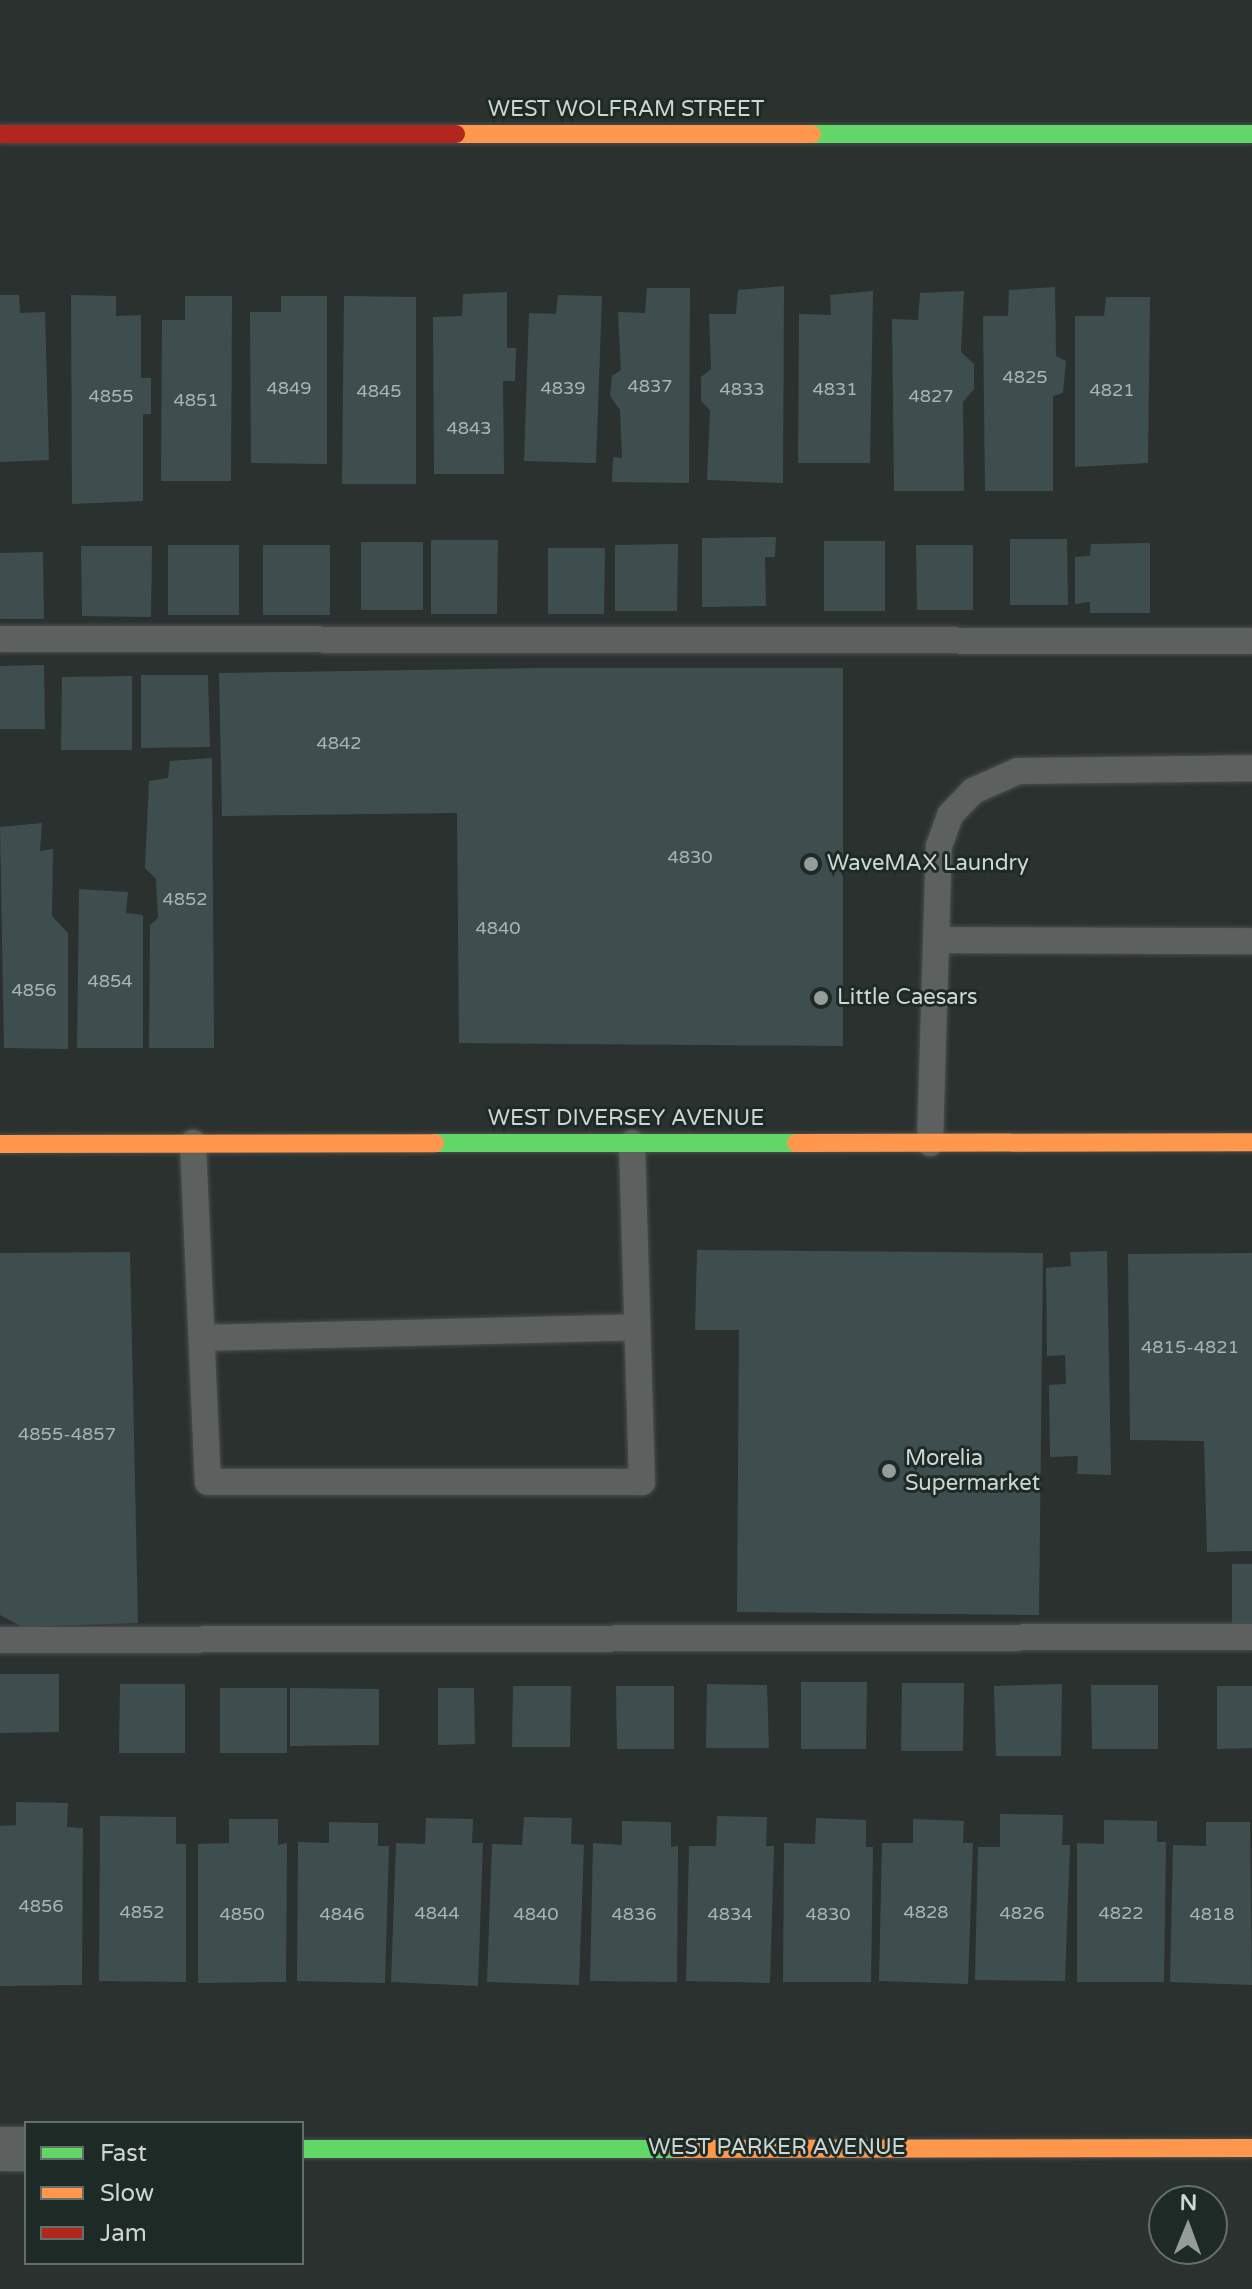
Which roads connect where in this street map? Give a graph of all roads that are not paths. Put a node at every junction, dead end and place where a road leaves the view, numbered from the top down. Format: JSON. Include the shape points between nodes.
{"nodes":[{"id":1,"x":0,"y":134,"type":"edge"},
{"id":2,"x":1252,"y":134,"type":"edge"},
{"id":3,"x":0,"y":639,"type":"edge"},
{"id":4,"x":1252,"y":641,"type":"edge"},
{"id":5,"x":1252,"y":768,"type":"edge"},
{"id":6,"x":936,"y":940,"type":"junction"},
{"id":7,"x":1252,"y":941,"type":"edge"},
{"id":8,"x":1252,"y":1142,"type":"edge"},
{"id":9,"x":193,"y":1143,"type":"junction"},
{"id":10,"x":632,"y":1143,"type":"junction"},
{"id":11,"x":930,"y":1143,"type":"junction"},
{"id":12,"x":0,"y":1144,"type":"edge"},
{"id":13,"x":637,"y":1327,"type":"junction"},
{"id":14,"x":202,"y":1338,"type":"junction"},
{"id":15,"x":1252,"y":1637,"type":"edge"},
{"id":16,"x":0,"y":1640,"type":"edge"},
{"id":17,"x":1252,"y":2148,"type":"edge"},
{"id":18,"x":0,"y":2149,"type":"edge"},
{"id":19,"x":24,"y":2149,"type":"edge"},
{"id":20,"x":304,"y":2149,"type":"edge"}],
"edges":[{"from":1,"to":2,"type":"street","name":"WEST WOLFRAM STREET"},
{"from":3,"to":4,"type":"lane"},
{"from":5,"to":6,"type":"lane","via":[[1018,771],[973,791],[950,815],[939,846]]},
{"from":6,"to":7,"type":"lane"},
{"from":6,"to":11,"type":"lane"},
{"from":8,"to":11,"type":"street","name":"WEST DIVERSEY AVENUE"},
{"from":9,"to":10,"type":"street","name":"WEST DIVERSEY AVENUE"},
{"from":9,"to":12,"type":"street","name":"WEST DIVERSEY AVENUE"},
{"from":9,"to":14,"type":"lane"},
{"from":10,"to":11,"type":"street","name":"WEST DIVERSEY AVENUE"},
{"from":10,"to":13,"type":"lane"},
{"from":13,"to":14,"type":"lane"},
{"from":13,"to":14,"type":"lane","via":[[642,1482],[208,1482]]},
{"from":15,"to":16,"type":"lane"},
{"from":17,"to":20,"type":"street","name":"WEST PARKER AVENUE"},
{"from":18,"to":19,"type":"street"}]}
